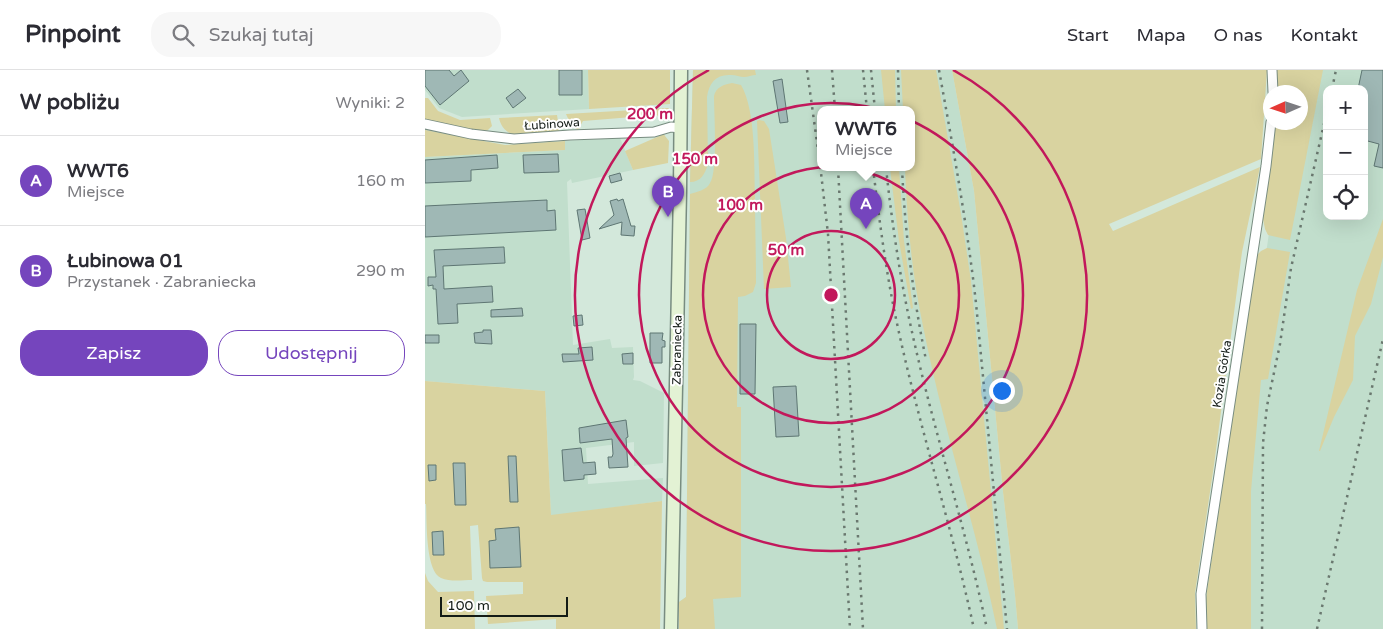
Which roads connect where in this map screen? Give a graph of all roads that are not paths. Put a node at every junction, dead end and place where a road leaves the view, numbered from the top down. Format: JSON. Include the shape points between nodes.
{"nodes":[{"id":1,"x":681,"y":70,"type":"edge"},
{"id":2,"x":1272,"y":70,"type":"edge"},
{"id":3,"x":1273,"y":85,"type":"edge"},
{"id":4,"x":425,"y":124,"type":"edge"},
{"id":5,"x":680,"y":128,"type":"junction"},
{"id":6,"x":1270,"y":130,"type":"edge"},
{"id":7,"x":671,"y":629,"type":"edge"},
{"id":8,"x":1202,"y":629,"type":"edge"}],
"edges":[{"from":1,"to":5,"type":"main road","name":"Zabraniecka"},
{"from":2,"to":3,"type":"street"},
{"from":4,"to":5,"type":"street","name":"Łubinowa","via":[[514,139]]},
{"from":5,"to":7,"type":"main road","name":"Zabraniecka"},
{"from":6,"to":8,"type":"street","name":"Kozia Górka","via":[[1201,594]]}]}
